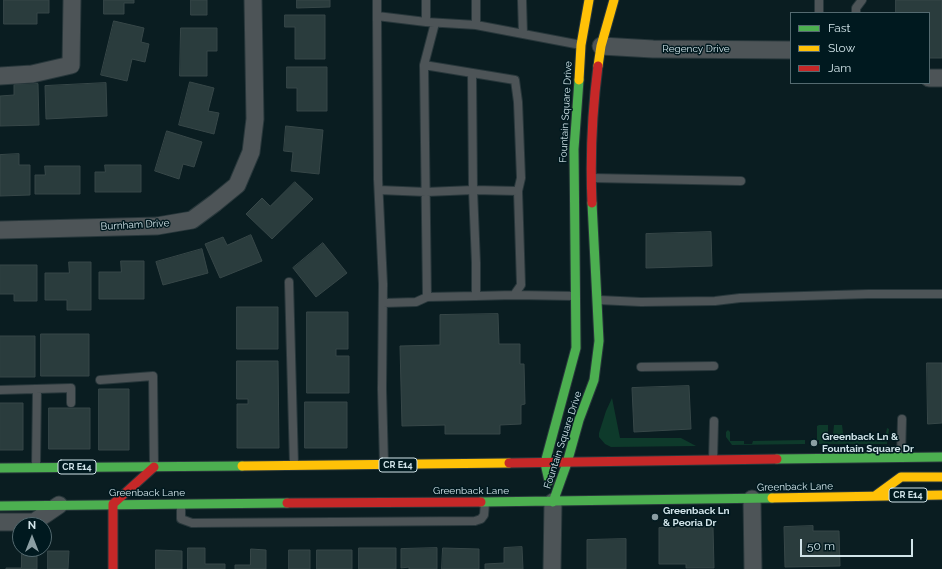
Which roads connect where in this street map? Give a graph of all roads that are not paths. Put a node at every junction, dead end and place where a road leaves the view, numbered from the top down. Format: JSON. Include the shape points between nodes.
{"nodes":[{"id":1,"x":72,"y":0,"type":"edge"},
{"id":2,"x":253,"y":0,"type":"edge"},
{"id":3,"x":377,"y":0,"type":"edge"},
{"id":4,"x":426,"y":0,"type":"edge"},
{"id":5,"x":476,"y":0,"type":"edge"},
{"id":6,"x":522,"y":0,"type":"edge"},
{"id":7,"x":589,"y":0,"type":"edge"},
{"id":8,"x":614,"y":0,"type":"edge"},
{"id":9,"x":819,"y":0,"type":"edge"},
{"id":10,"x":862,"y":0,"type":"edge"},
{"id":11,"x":819,"y":12,"type":"edge"},
{"id":12,"x":856,"y":12,"type":"edge"},
{"id":13,"x":377,"y":16,"type":"junction"},
{"id":14,"x":426,"y":22,"type":"junction"},
{"id":15,"x":435,"y":23,"type":"junction"},
{"id":16,"x":476,"y":25,"type":"junction"},
{"id":17,"x":523,"y":34,"type":"junction"},
{"id":18,"x":591,"y":46,"type":"junction"},
{"id":19,"x":790,"y":50,"type":"edge"},
{"id":20,"x":424,"y":65,"type":"junction"},
{"id":21,"x":472,"y":73,"type":"junction"},
{"id":22,"x":0,"y":76,"type":"edge"},
{"id":23,"x":930,"y":78,"type":"edge"},
{"id":24,"x":942,"y":78,"type":"edge"},
{"id":25,"x":592,"y":178,"type":"junction"},
{"id":26,"x":741,"y":181,"type":"dead end"},
{"id":27,"x":379,"y":190,"type":"junction"},
{"id":28,"x":473,"y":190,"type":"junction"},
{"id":29,"x":518,"y":191,"type":"junction"},
{"id":30,"x":426,"y":192,"type":"junction"},
{"id":31,"x":0,"y":230,"type":"edge"},
{"id":32,"x":289,"y":282,"type":"dead end"},
{"id":33,"x":942,"y":294,"type":"edge"},
{"id":34,"x":514,"y":295,"type":"junction"},
{"id":35,"x":476,"y":296,"type":"junction"},
{"id":36,"x":576,"y":296,"type":"junction"},
{"id":37,"x":427,"y":297,"type":"junction"},
{"id":38,"x":598,"y":300,"type":"junction"},
{"id":39,"x":383,"y":303,"type":"junction"},
{"id":40,"x":714,"y":366,"type":"dead end"},
{"id":41,"x":641,"y":367,"type":"dead end"},
{"id":42,"x":100,"y":380,"type":"dead end"},
{"id":43,"x":37,"y":389,"type":"junction"},
{"id":44,"x":0,"y":390,"type":"edge"},
{"id":45,"x":71,"y":402,"type":"dead end"},
{"id":46,"x":902,"y":419,"type":"dead end"},
{"id":47,"x":714,"y":421,"type":"dead end"},
{"id":48,"x":942,"y":457,"type":"edge"},
{"id":49,"x":901,"y":458,"type":"junction"},
{"id":50,"x":713,"y":461,"type":"junction"},
{"id":51,"x":545,"y":463,"type":"junction"},
{"id":52,"x":567,"y":463,"type":"junction"},
{"id":53,"x":294,"y":465,"type":"junction"},
{"id":54,"x":384,"y":465,"type":"junction"},
{"id":55,"x":154,"y":467,"type":"junction"},
{"id":56,"x":0,"y":468,"type":"edge"},
{"id":57,"x":36,"y":468,"type":"junction"},
{"id":58,"x":942,"y":477,"type":"edge"},
{"id":59,"x":942,"y":495,"type":"edge"},
{"id":60,"x":875,"y":496,"type":"junction"},
{"id":61,"x":752,"y":499,"type":"junction"},
{"id":62,"x":485,"y":502,"type":"junction"},
{"id":63,"x":553,"y":502,"type":"junction"},
{"id":64,"x":113,"y":504,"type":"junction"},
{"id":65,"x":181,"y":504,"type":"junction"},
{"id":66,"x":60,"y":505,"type":"junction"},
{"id":67,"x":0,"y":506,"type":"edge"},
{"id":68,"x":0,"y":522,"type":"edge"},
{"id":69,"x":113,"y":569,"type":"edge"},
{"id":70,"x":552,"y":569,"type":"edge"},
{"id":71,"x":753,"y":569,"type":"edge"}],
"edges":[{"from":1,"to":22,"type":"street","via":[[71,65],[32,74]]},
{"from":2,"to":31,"type":"street","name":"Burnham Drive","via":[[256,120],[251,152],[237,185],[192,220],[157,226]]},
{"from":3,"to":13,"type":"lane"},
{"from":4,"to":14,"type":"lane"},
{"from":5,"to":16,"type":"lane"},
{"from":6,"to":17,"type":"lane"},
{"from":7,"to":18,"type":"main road","name":"Fountain Square Drive"},
{"from":8,"to":18,"type":"main road","name":"Fountain Square Drive"},
{"from":9,"to":11,"type":"lane"},
{"from":10,"to":12,"type":"lane"},
{"from":13,"to":14,"type":"lane"},
{"from":13,"to":27,"type":"lane"},
{"from":14,"to":15,"type":"lane"},
{"from":15,"to":16,"type":"lane"},
{"from":15,"to":20,"type":"lane"},
{"from":16,"to":17,"type":"lane"},
{"from":17,"to":18,"type":"lane"},
{"from":18,"to":19,"type":"street","name":"Regency Drive"},
{"from":18,"to":25,"type":"main road","name":"Fountain Square Drive"},
{"from":18,"to":36,"type":"main road","name":"Fountain Square Drive","via":[[574,149]]},
{"from":20,"to":21,"type":"lane"},
{"from":20,"to":30,"type":"lane"},
{"from":21,"to":28,"type":"lane"},
{"from":21,"to":29,"type":"lane","via":[[515,80],[521,178]]},
{"from":23,"to":24,"type":"street"},
{"from":25,"to":26,"type":"lane"},
{"from":25,"to":38,"type":"main road","name":"Fountain Square Drive"},
{"from":27,"to":30,"type":"lane"},
{"from":27,"to":39,"type":"lane"},
{"from":28,"to":29,"type":"lane"},
{"from":28,"to":30,"type":"lane"},
{"from":28,"to":35,"type":"lane"},
{"from":29,"to":34,"type":"lane","via":[[521,285]]},
{"from":30,"to":37,"type":"lane"},
{"from":32,"to":53,"type":"lane"},
{"from":33,"to":38,"type":"lane","via":[[868,294],[715,301]]},
{"from":34,"to":35,"type":"lane"},
{"from":34,"to":36,"type":"lane"},
{"from":35,"to":37,"type":"lane"},
{"from":36,"to":51,"type":"main road","name":"Fountain Square Drive","via":[[576,348]]},
{"from":37,"to":39,"type":"lane","via":[[416,302]]},
{"from":38,"to":52,"type":"main road","name":"Fountain Square Drive","via":[[599,341],[594,380]]},
{"from":39,"to":54,"type":"lane"},
{"from":40,"to":41,"type":"lane"},
{"from":42,"to":55,"type":"lane","via":[[153,376]]},
{"from":43,"to":44,"type":"lane"},
{"from":43,"to":45,"type":"lane","via":[[71,388]]},
{"from":43,"to":57,"type":"lane"},
{"from":46,"to":49,"type":"lane"},
{"from":47,"to":50,"type":"lane"},
{"from":48,"to":49,"type":"main road","number":"CR E14"},
{"from":49,"to":50,"type":"main road","number":"CR E14"},
{"from":50,"to":52,"type":"main road","number":"CR E14"},
{"from":51,"to":52,"type":"main road","number":"CR E14"},
{"from":51,"to":54,"type":"main road","number":"CR E14"},
{"from":51,"to":63,"type":"main road","name":"Fountain Square Drive"},
{"from":52,"to":63,"type":"main road","name":"Fountain Square Drive"},
{"from":53,"to":54,"type":"main road","number":"CR E14"},
{"from":53,"to":55,"type":"main road","number":"CR E14"},
{"from":55,"to":57,"type":"main road","number":"CR E14"},
{"from":55,"to":64,"type":"main road"},
{"from":56,"to":57,"type":"main road","number":"CR E14"},
{"from":58,"to":60,"type":"main road","via":[[901,477]]},
{"from":59,"to":60,"type":"main road","name":"Greenback Lane","number":"CR E14"},
{"from":60,"to":61,"type":"main road","name":"Greenback Lane","number":"CR E14"},
{"from":61,"to":63,"type":"main road","name":"Greenback Lane","number":"CR E14"},
{"from":61,"to":71,"type":"street"},
{"from":62,"to":63,"type":"main road","name":"Greenback Lane","number":"CR E14"},
{"from":62,"to":65,"type":"main road","name":"Greenback Lane","number":"CR E14"},
{"from":62,"to":65,"type":"lane","via":[[484,515],[475,521],[192,523],[181,519]]},
{"from":63,"to":70,"type":"street"},
{"from":64,"to":65,"type":"main road","name":"Greenback Lane","number":"CR E14"},
{"from":64,"to":66,"type":"main road","name":"Greenback Lane","number":"CR E14"},
{"from":64,"to":69,"type":"main road"},
{"from":66,"to":67,"type":"main road","name":"Greenback Lane","number":"CR E14"},
{"from":66,"to":68,"type":"street","via":[[34,522]]}]}
